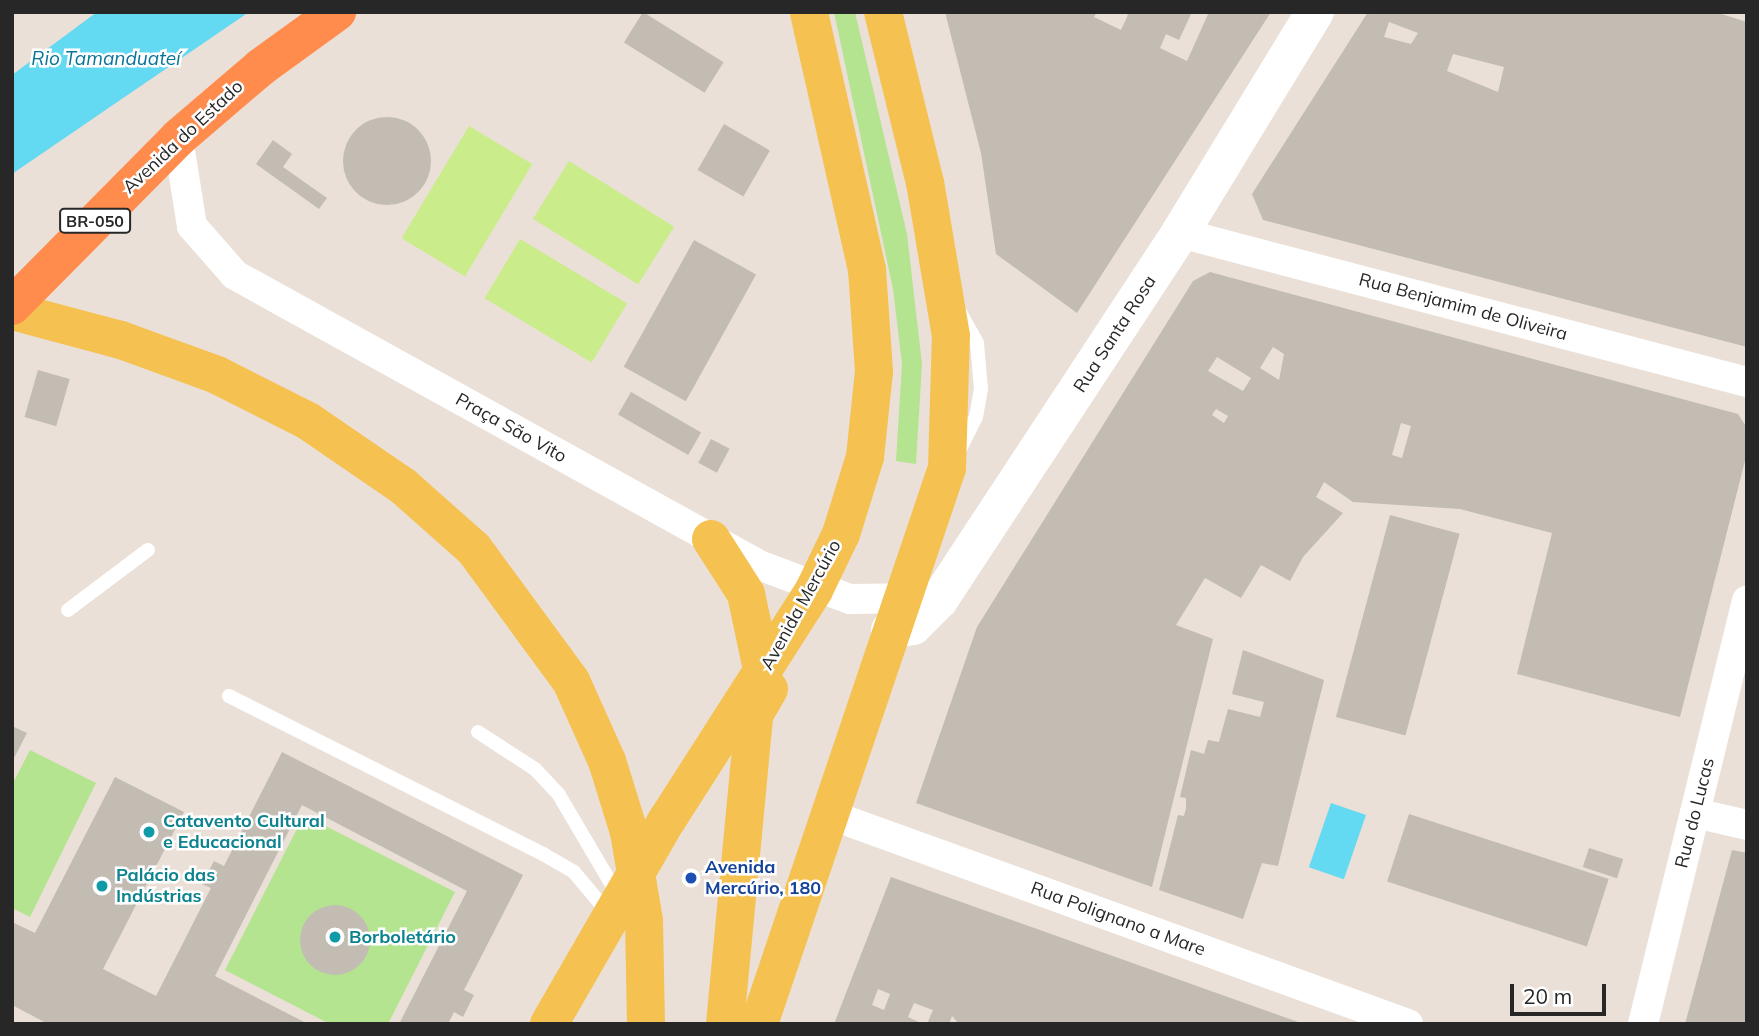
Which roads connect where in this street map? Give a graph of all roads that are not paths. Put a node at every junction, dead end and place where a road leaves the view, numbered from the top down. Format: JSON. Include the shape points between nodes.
{"nodes":[{"id":1,"x":337,"y":12,"type":"edge"},
{"id":2,"x":808,"y":12,"type":"edge"},
{"id":3,"x":883,"y":12,"type":"edge"},
{"id":4,"x":1315,"y":12,"type":"edge"},
{"id":5,"x":178,"y":138,"type":"junction"},
{"id":6,"x":1180,"y":233,"type":"junction"},
{"id":7,"x":12,"y":308,"type":"edge"},
{"id":8,"x":1747,"y":382,"type":"edge"},
{"id":9,"x":711,"y":539,"type":"junction"},
{"id":10,"x":148,"y":550,"type":"dead end"},
{"id":11,"x":814,"y":590,"type":"junction"},
{"id":12,"x":1747,"y":601,"type":"edge"},
{"id":13,"x":911,"y":609,"type":"junction"},
{"id":14,"x":68,"y":610,"type":"dead end"},
{"id":15,"x":772,"y":659,"type":"junction"},
{"id":16,"x":229,"y":696,"type":"dead end"},
{"id":17,"x":478,"y":732,"type":"dead end"},
{"id":18,"x":1695,"y":813,"type":"junction"},
{"id":19,"x":828,"y":814,"type":"junction"},
{"id":20,"x":1747,"y":825,"type":"edge"},
{"id":21,"x":616,"y":908,"type":"junction"},
{"id":22,"x":549,"y":1024,"type":"edge"},
{"id":23,"x":646,"y":1024,"type":"edge"},
{"id":24,"x":725,"y":1024,"type":"edge"},
{"id":25,"x":759,"y":1024,"type":"edge"},
{"id":26,"x":1408,"y":1024,"type":"edge"},
{"id":27,"x":1643,"y":1024,"type":"edge"}],
"edges":[{"from":1,"to":5,"type":"highway","name":"Avenida do Estado","number":"BR-050","via":[[261,67]]},
{"from":2,"to":11,"type":"main road","name":"Avenida Mercúrio","via":[[867,270],[874,372],[865,457],[841,534]]},
{"from":3,"to":13,"type":"main road","via":[[925,183],[951,336],[947,468]]},
{"from":4,"to":6,"type":"main road","name":"Rua Santa Rosa"},
{"from":5,"to":7,"type":"highway","name":"Avenida do Estado","number":"BR-050"},
{"from":5,"to":9,"type":"street","name":"Praça São Vito","via":[[192,226],[235,275]]},
{"from":6,"to":8,"type":"street","name":"Rua Benjamim de Oliveira"},
{"from":6,"to":13,"type":"main road","name":"Rua Santa Rosa"},
{"from":7,"to":23,"type":"main road","via":[[217,374],[307,421],[402,486],[474,550],[571,681],[607,761],[629,832],[644,921]]},
{"from":9,"to":11,"type":"street","name":"Praça São Vito"},
{"from":9,"to":15,"type":"main road","via":[[746,594]]},
{"from":10,"to":14,"type":"lane"},
{"from":11,"to":13,"type":"street","name":"Praça São Vito"},
{"from":11,"to":15,"type":"main road","name":"Avenida Mercúrio"},
{"from":12,"to":18,"type":"street","name":"Rua do Lucas"},
{"from":13,"to":19,"type":"main road"},
{"from":15,"to":21,"type":"main road","name":"Avenida Mercúrio"},
{"from":15,"to":24,"type":"main road","via":[[775,679],[754,715]]},
{"from":16,"to":21,"type":"lane","via":[[543,854],[574,872]]},
{"from":17,"to":21,"type":"lane","via":[[535,769],[559,795]]},
{"from":18,"to":20,"type":"street"},
{"from":18,"to":27,"type":"street","name":"Rua do Lucas"},
{"from":19,"to":25,"type":"main road"},
{"from":19,"to":26,"type":"street","name":"Rua Polignano a Mare"},
{"from":21,"to":22,"type":"main road","name":"Avenida Mercúrio"}]}
